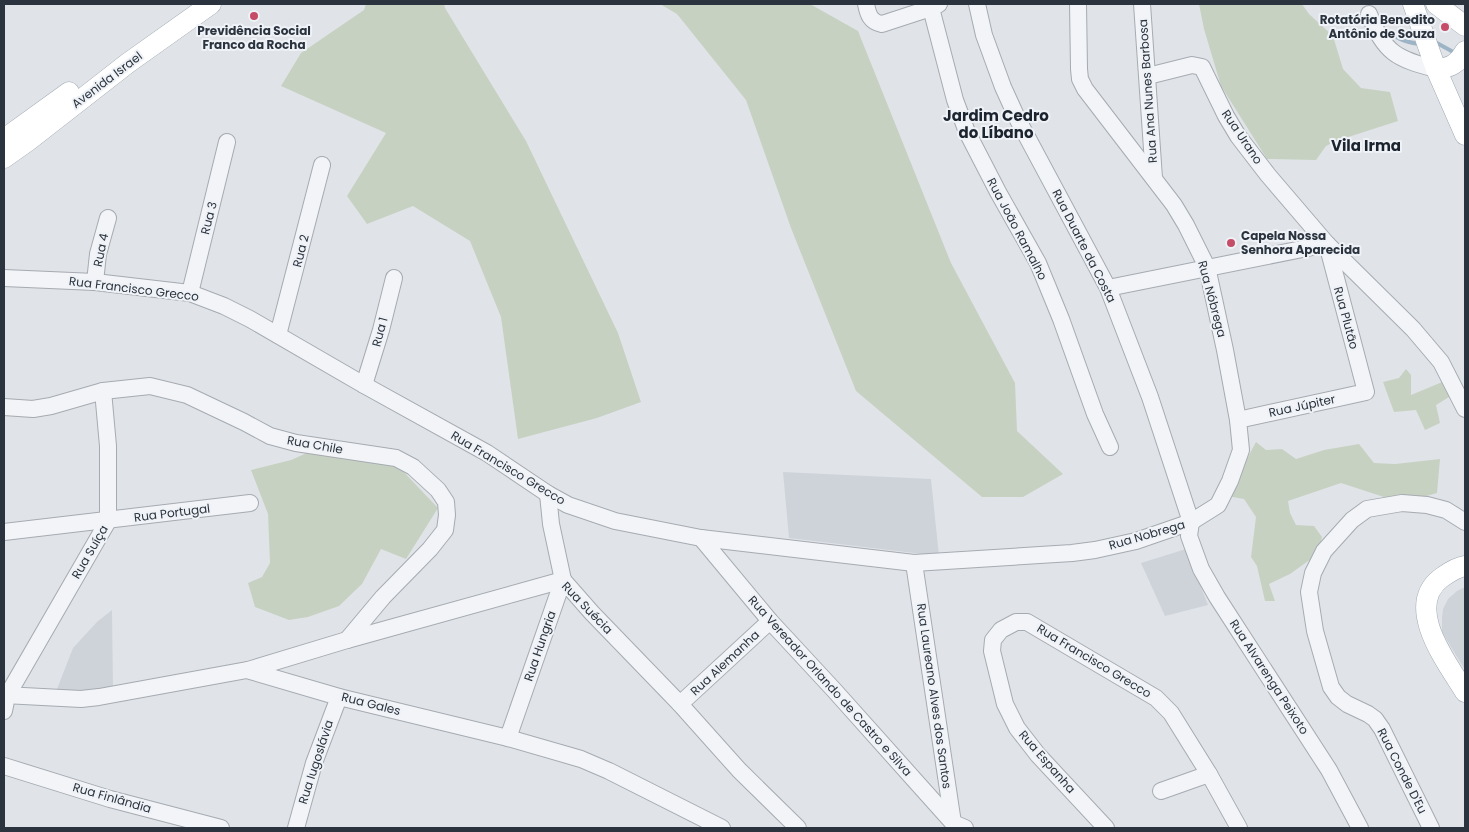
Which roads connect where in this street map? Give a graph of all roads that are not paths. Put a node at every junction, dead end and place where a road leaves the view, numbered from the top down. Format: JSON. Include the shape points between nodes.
{"nodes":[{"id":1,"x":190,"y":4,"type":"edge"},
{"id":2,"x":211,"y":4,"type":"edge"},
{"id":3,"x":866,"y":4,"type":"edge"},
{"id":4,"x":977,"y":4,"type":"edge"},
{"id":5,"x":1078,"y":4,"type":"edge"},
{"id":6,"x":1142,"y":4,"type":"edge"},
{"id":7,"x":1413,"y":4,"type":"edge"},
{"id":8,"x":935,"y":6,"type":"edge"},
{"id":9,"x":1441,"y":8,"type":"edge"},
{"id":10,"x":1369,"y":14,"type":"dead end"},
{"id":11,"x":1465,"y":26,"type":"edge"},
{"id":12,"x":1422,"y":31,"type":"junction"},
{"id":13,"x":1455,"y":60,"type":"edge"},
{"id":14,"x":1148,"y":76,"type":"junction"},
{"id":15,"x":1465,"y":135,"type":"edge"},
{"id":16,"x":4,"y":139,"type":"edge"},
{"id":17,"x":227,"y":142,"type":"dead end"},
{"id":18,"x":4,"y":158,"type":"edge"},
{"id":19,"x":322,"y":165,"type":"dead end"},
{"id":20,"x":1154,"y":178,"type":"junction"},
{"id":21,"x":108,"y":218,"type":"dead end"},
{"id":22,"x":1327,"y":244,"type":"junction"},
{"id":23,"x":1207,"y":267,"type":"junction"},
{"id":24,"x":4,"y":278,"type":"edge"},
{"id":25,"x":394,"y":278,"type":"dead end"},
{"id":26,"x":95,"y":282,"type":"junction"},
{"id":27,"x":1108,"y":288,"type":"junction"},
{"id":28,"x":190,"y":293,"type":"junction"},
{"id":29,"x":278,"y":335,"type":"junction"},
{"id":30,"x":364,"y":386,"type":"junction"},
{"id":31,"x":103,"y":391,"type":"junction"},
{"id":32,"x":1366,"y":392,"type":"joint"},
{"id":33,"x":4,"y":407,"type":"edge"},
{"id":34,"x":1465,"y":409,"type":"edge"},
{"id":35,"x":1238,"y":420,"type":"junction"},
{"id":36,"x":1110,"y":448,"type":"dead end"},
{"id":37,"x":548,"y":494,"type":"junction"},
{"id":38,"x":250,"y":503,"type":"dead end"},
{"id":39,"x":108,"y":521,"type":"junction"},
{"id":40,"x":1191,"y":522,"type":"junction"},
{"id":41,"x":1465,"y":522,"type":"edge"},
{"id":42,"x":4,"y":532,"type":"edge"},
{"id":43,"x":701,"y":538,"type":"junction"},
{"id":44,"x":1043,"y":555,"type":"joint"},
{"id":45,"x":914,"y":564,"type":"junction"},
{"id":46,"x":1465,"y":566,"type":"edge"},
{"id":47,"x":562,"y":580,"type":"junction"},
{"id":48,"x":770,"y":621,"type":"junction"},
{"id":49,"x":1027,"y":622,"type":"joint"},
{"id":50,"x":347,"y":640,"type":"junction"},
{"id":51,"x":247,"y":670,"type":"junction"},
{"id":52,"x":1465,"y":692,"type":"edge"},
{"id":53,"x":338,"y":696,"type":"junction"},
{"id":54,"x":5,"y":701,"type":"edge"},
{"id":55,"x":680,"y":704,"type":"junction"},
{"id":56,"x":508,"y":738,"type":"junction"},
{"id":57,"x":4,"y":766,"type":"edge"},
{"id":58,"x":1209,"y":774,"type":"junction"},
{"id":59,"x":1162,"y":791,"type":"dead end"},
{"id":60,"x":956,"y":827,"type":"edge"},
{"id":61,"x":1424,"y":827,"type":"edge"},
{"id":62,"x":221,"y":828,"type":"edge"},
{"id":63,"x":296,"y":828,"type":"edge"},
{"id":64,"x":722,"y":828,"type":"edge"},
{"id":65,"x":798,"y":828,"type":"edge"},
{"id":66,"x":1106,"y":828,"type":"edge"},
{"id":67,"x":1239,"y":828,"type":"edge"},
{"id":68,"x":1360,"y":828,"type":"edge"}],
"edges":[{"from":1,"to":16,"type":"main road","name":"Avenida Israel"},
{"from":2,"to":18,"type":"main road","name":"Avenida Israel"},
{"from":3,"to":8,"type":"street","via":[[872,20],[882,24]]},
{"from":4,"to":27,"type":"street","name":"Rua Duarte da Costa","via":[[984,36],[1014,112]]},
{"from":5,"to":20,"type":"street","name":"Rua Nóbrega","via":[[1080,79]]},
{"from":6,"to":14,"type":"street","name":"Rua Ana Nunes Barbosa"},
{"from":7,"to":12,"type":"main road"},
{"from":8,"to":36,"type":"street","name":"Rua João Ramalho","via":[[955,100],[967,132],[1038,263]]},
{"from":9,"to":11,"type":"main road"},
{"from":9,"to":12,"type":"main road"},
{"from":10,"to":13,"type":"street","via":[[1376,32],[1396,56],[1408,61]]},
{"from":12,"to":13,"type":"main road"},
{"from":13,"to":15,"type":"main road"},
{"from":14,"to":20,"type":"street","name":"Rua Ana Nunes Barbosa"},
{"from":14,"to":22,"type":"street","name":"Rua Urano","via":[[1192,65],[1202,67],[1238,136]]},
{"from":17,"to":28,"type":"street","name":"Rua 3"},
{"from":19,"to":29,"type":"street","name":"Rua 2"},
{"from":20,"to":23,"type":"street","name":"Rua Nóbrega","via":[[1178,211]]},
{"from":21,"to":26,"type":"street","name":"Rua 4","via":[[98,254]]},
{"from":22,"to":23,"type":"street"},
{"from":22,"to":32,"type":"street","name":"Rua Plutão"},
{"from":22,"to":34,"type":"street","via":[[1413,329],[1441,362]]},
{"from":23,"to":27,"type":"street"},
{"from":23,"to":35,"type":"street","name":"Rua Nóbrega"},
{"from":24,"to":26,"type":"street","name":"Rua Francisco Grecco"},
{"from":25,"to":30,"type":"street","name":"Rua 1"},
{"from":26,"to":28,"type":"street","name":"Rua Francisco Grecco"},
{"from":27,"to":40,"type":"street","name":"Rua Duarte da Costa","via":[[1150,397]]},
{"from":28,"to":29,"type":"street","name":"Rua Francisco Grecco","via":[[224,306]]},
{"from":29,"to":30,"type":"street","name":"Rua Francisco Grecco"},
{"from":30,"to":37,"type":"street","name":"Rua Francisco Grecco","via":[[487,454]]},
{"from":31,"to":33,"type":"street","name":"Rua Chile","via":[[34,409]]},
{"from":31,"to":39,"type":"street","name":"Rua Suíça","via":[[108,446]]},
{"from":31,"to":50,"type":"street","name":"Rua Chile","via":[[150,386],[174,392],[270,436],[396,458],[413,467],[438,490],[446,502],[445,530]]},
{"from":32,"to":35,"type":"street","name":"Rua Júpiter"},
{"from":35,"to":40,"type":"street","name":"Rua Nóbrega","via":[[1240,450],[1230,481],[1218,505]]},
{"from":37,"to":43,"type":"street","name":"Rua Francisco Grecco","via":[[568,505],[615,520]]},
{"from":37,"to":47,"type":"street","name":"Rua Hungria"},
{"from":38,"to":39,"type":"street","name":"Rua Portugal"},
{"from":39,"to":42,"type":"street","name":"Rua Portugal"},
{"from":39,"to":54,"type":"street","name":"Rua Suíça"},
{"from":40,"to":44,"type":"street","name":"Rua Nobrega","via":[[1136,541]]},
{"from":40,"to":68,"type":"street","name":"Rua Alvarenga Peixoto","via":[[1189,536],[1201,569],[1329,770]]},
{"from":41,"to":61,"type":"street","name":"Rua Conde D'Eu","via":[[1446,510],[1427,505],[1402,503],[1367,509],[1352,520],[1324,551],[1313,572],[1309,592],[1315,631],[1330,687],[1347,704],[1375,719],[1382,729]]},
{"from":43,"to":45,"type":"street","name":"Rua Francisco Grecco"},
{"from":43,"to":48,"type":"street","name":"Rua Vereador Orlando de Castro e Silva"},
{"from":44,"to":45,"type":"street","name":"Rua Francisco Grecco"},
{"from":45,"to":60,"type":"street","name":"Rua Laureano Alves dos Santos"},
{"from":46,"to":52,"type":"main road","via":[[1436,582],[1426,607],[1432,636]]},
{"from":47,"to":50,"type":"street","name":"Rua Suécia"},
{"from":47,"to":55,"type":"street","name":"Rua Suécia"},
{"from":47,"to":56,"type":"street","name":"Rua Hungria"},
{"from":48,"to":55,"type":"street","name":"Rua Alemanha"},
{"from":48,"to":60,"type":"street","name":"Rua Vereador Orlando de Castro e Silva"},
{"from":49,"to":58,"type":"street","name":"Rua Francisco Grecco","via":[[1156,698],[1171,713]]},
{"from":49,"to":66,"type":"street","name":"Rua Espanha","via":[[1016,622],[1001,630],[993,640],[992,650],[1005,704],[1017,728],[1038,754]]},
{"from":50,"to":51,"type":"street","name":"Rua Suécia"},
{"from":51,"to":53,"type":"street","name":"Rua Gales"},
{"from":51,"to":54,"type":"street","name":"Rua Gales","via":[[99,697]]},
{"from":53,"to":56,"type":"street","name":"Rua Gales"},
{"from":53,"to":63,"type":"street","name":"Rua Iugoslávia","via":[[314,763]]},
{"from":55,"to":65,"type":"street","name":"Rua Suécia","via":[[739,770]]},
{"from":56,"to":64,"type":"street","name":"Rua Gales","via":[[581,759]]},
{"from":57,"to":62,"type":"street","name":"Rua Finlândia","via":[[110,799]]},
{"from":58,"to":59,"type":"street"},
{"from":58,"to":67,"type":"street","name":"Rua Francisco Grecco"}]}
